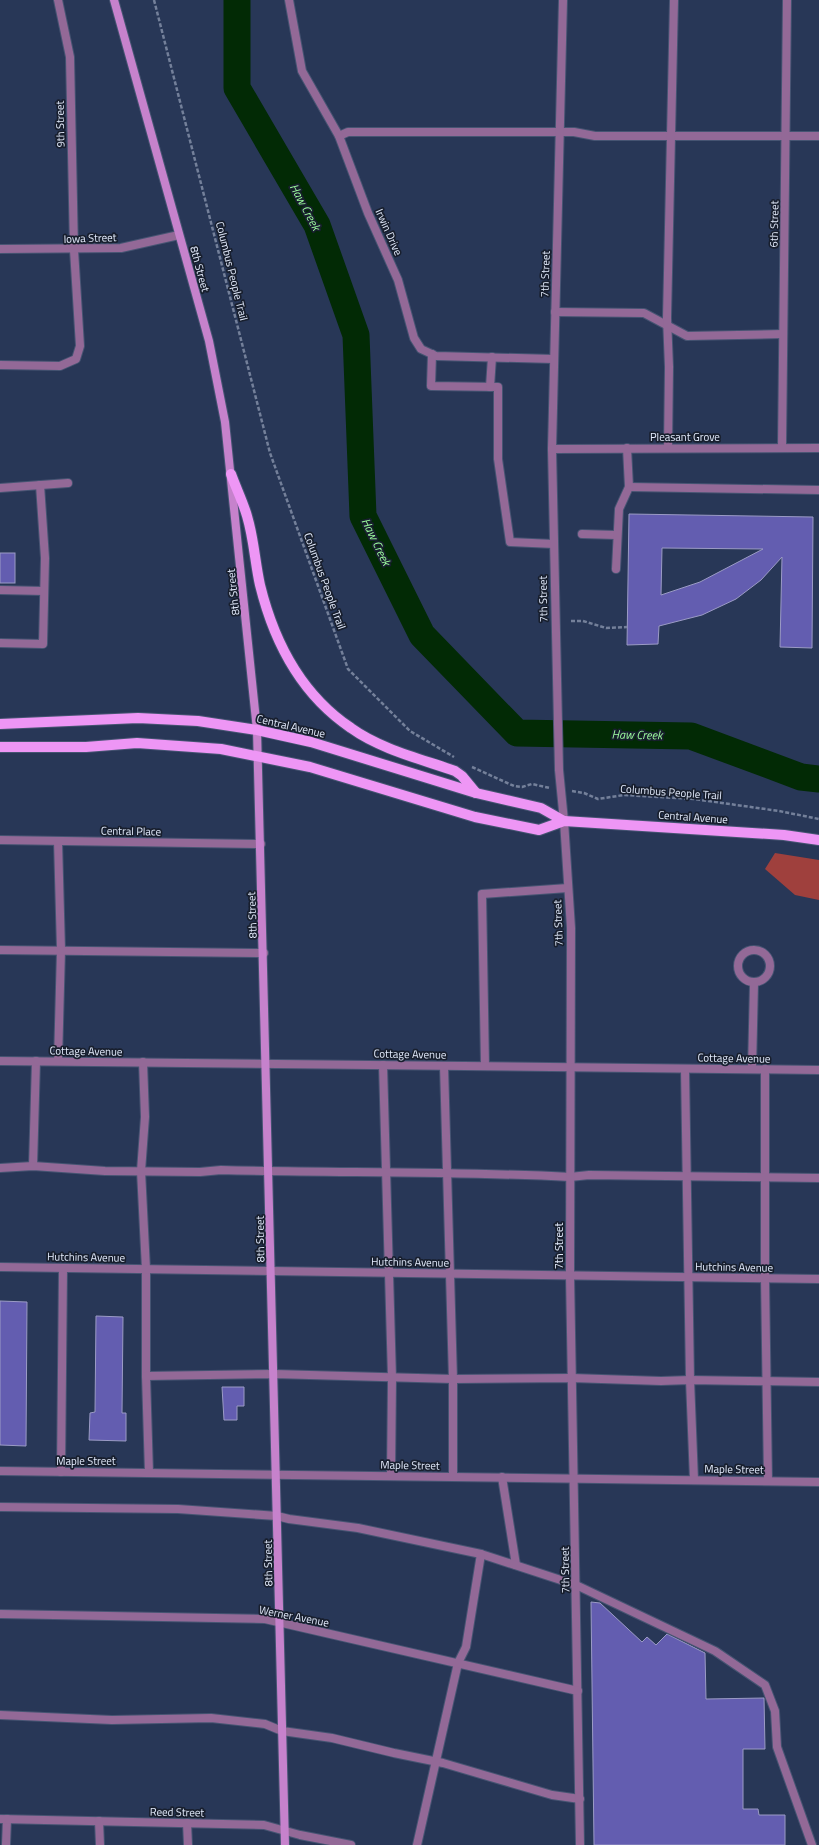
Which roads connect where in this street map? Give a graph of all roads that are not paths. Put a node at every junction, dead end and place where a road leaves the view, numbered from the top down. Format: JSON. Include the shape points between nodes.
{"nodes":[{"id":1,"x":58,"y":0,"type":"edge"},
{"id":2,"x":114,"y":0,"type":"edge"},
{"id":3,"x":289,"y":0,"type":"edge"},
{"id":4,"x":563,"y":0,"type":"edge"},
{"id":5,"x":674,"y":0,"type":"edge"},
{"id":6,"x":787,"y":0,"type":"edge"},
{"id":7,"x":561,"y":132,"type":"junction"},
{"id":8,"x":672,"y":135,"type":"junction"},
{"id":9,"x":339,"y":136,"type":"junction"},
{"id":10,"x":786,"y":136,"type":"junction"},
{"id":11,"x":819,"y":136,"type":"edge"},
{"id":12,"x":179,"y":234,"type":"junction"},
{"id":13,"x":0,"y":249,"type":"edge"},
{"id":14,"x":74,"y":250,"type":"junction"},
{"id":15,"x":555,"y":312,"type":"junction"},
{"id":16,"x":667,"y":325,"type":"junction"},
{"id":17,"x":783,"y":334,"type":"junction"},
{"id":18,"x":432,"y":354,"type":"junction"},
{"id":19,"x":492,"y":357,"type":"junction"},
{"id":20,"x":554,"y":359,"type":"junction"},
{"id":21,"x":0,"y":365,"type":"edge"},
{"id":22,"x":490,"y":387,"type":"junction"},
{"id":23,"x":782,"y":447,"type":"junction"},
{"id":24,"x":627,"y":448,"type":"junction"},
{"id":25,"x":668,"y":448,"type":"junction"},
{"id":26,"x":819,"y":448,"type":"edge"},
{"id":27,"x":552,"y":449,"type":"junction"},
{"id":28,"x":230,"y":474,"type":"junction"},
{"id":29,"x":68,"y":483,"type":"dead end"},
{"id":30,"x":40,"y":485,"type":"junction"},
{"id":31,"x":629,"y":487,"type":"junction"},
{"id":32,"x":0,"y":488,"type":"edge"},
{"id":33,"x":819,"y":490,"type":"edge"},
{"id":34,"x":582,"y":534,"type":"dead end"},
{"id":35,"x":616,"y":535,"type":"junction"},
{"id":36,"x":554,"y":544,"type":"junction"},
{"id":37,"x":616,"y":569,"type":"dead end"},
{"id":38,"x":0,"y":590,"type":"edge"},
{"id":39,"x":44,"y":591,"type":"junction"},
{"id":40,"x":0,"y":643,"type":"edge"},
{"id":41,"x":0,"y":724,"type":"edge"},
{"id":42,"x":257,"y":730,"type":"junction"},
{"id":43,"x":0,"y":747,"type":"edge"},
{"id":44,"x":258,"y":756,"type":"junction"},
{"id":45,"x":476,"y":793,"type":"junction"},
{"id":46,"x":564,"y":821,"type":"junction"},
{"id":47,"x":0,"y":840,"type":"edge"},
{"id":48,"x":819,"y":840,"type":"edge"},
{"id":49,"x":58,"y":841,"type":"junction"},
{"id":50,"x":261,"y":844,"type":"junction"},
{"id":51,"x":568,"y":888,"type":"junction"},
{"id":52,"x":0,"y":950,"type":"edge"},
{"id":53,"x":61,"y":950,"type":"junction"},
{"id":54,"x":264,"y":953,"type":"junction"},
{"id":55,"x":754,"y":983,"type":"junction"},
{"id":56,"x":0,"y":1061,"type":"edge"},
{"id":57,"x":36,"y":1061,"type":"junction"},
{"id":58,"x":58,"y":1061,"type":"junction"},
{"id":59,"x":143,"y":1062,"type":"junction"},
{"id":60,"x":267,"y":1063,"type":"junction"},
{"id":61,"x":383,"y":1065,"type":"junction"},
{"id":62,"x":444,"y":1066,"type":"junction"},
{"id":63,"x":485,"y":1066,"type":"junction"},
{"id":64,"x":569,"y":1068,"type":"junction"},
{"id":65,"x":685,"y":1068,"type":"junction"},
{"id":66,"x":752,"y":1069,"type":"junction"},
{"id":67,"x":765,"y":1069,"type":"junction"},
{"id":68,"x":819,"y":1070,"type":"edge"},
{"id":69,"x":33,"y":1166,"type":"junction"},
{"id":70,"x":0,"y":1168,"type":"edge"},
{"id":71,"x":141,"y":1171,"type":"junction"},
{"id":72,"x":270,"y":1171,"type":"junction"},
{"id":73,"x":447,"y":1172,"type":"junction"},
{"id":74,"x":385,"y":1174,"type":"junction"},
{"id":75,"x":570,"y":1177,"type":"junction"},
{"id":76,"x":687,"y":1177,"type":"junction"},
{"id":77,"x":765,"y":1177,"type":"junction"},
{"id":78,"x":819,"y":1178,"type":"edge"},
{"id":79,"x":0,"y":1267,"type":"edge"},
{"id":80,"x":63,"y":1268,"type":"junction"},
{"id":81,"x":146,"y":1269,"type":"junction"},
{"id":82,"x":272,"y":1270,"type":"junction"},
{"id":83,"x":388,"y":1272,"type":"junction"},
{"id":84,"x":448,"y":1273,"type":"junction"},
{"id":85,"x":570,"y":1275,"type":"junction"},
{"id":86,"x":689,"y":1277,"type":"junction"},
{"id":87,"x":765,"y":1278,"type":"junction"},
{"id":88,"x":819,"y":1279,"type":"edge"},
{"id":89,"x":274,"y":1374,"type":"junction"},
{"id":90,"x":146,"y":1376,"type":"junction"},
{"id":91,"x":392,"y":1378,"type":"junction"},
{"id":92,"x":572,"y":1378,"type":"junction"},
{"id":93,"x":453,"y":1379,"type":"junction"},
{"id":94,"x":690,"y":1380,"type":"junction"},
{"id":95,"x":767,"y":1381,"type":"junction"},
{"id":96,"x":819,"y":1382,"type":"edge"},
{"id":97,"x":0,"y":1472,"type":"edge"},
{"id":98,"x":61,"y":1472,"type":"junction"},
{"id":99,"x":149,"y":1473,"type":"junction"},
{"id":100,"x":276,"y":1474,"type":"junction"},
{"id":101,"x":391,"y":1475,"type":"junction"},
{"id":102,"x":453,"y":1476,"type":"junction"},
{"id":103,"x":502,"y":1477,"type":"junction"},
{"id":104,"x":574,"y":1478,"type":"junction"},
{"id":105,"x":694,"y":1480,"type":"junction"},
{"id":106,"x":768,"y":1481,"type":"junction"},
{"id":107,"x":819,"y":1482,"type":"edge"},
{"id":108,"x":0,"y":1507,"type":"edge"},
{"id":109,"x":278,"y":1516,"type":"junction"},
{"id":110,"x":481,"y":1554,"type":"junction"},
{"id":111,"x":516,"y":1565,"type":"junction"},
{"id":112,"x":576,"y":1585,"type":"junction"},
{"id":113,"x":0,"y":1614,"type":"edge"},
{"id":114,"x":280,"y":1622,"type":"junction"},
{"id":115,"x":458,"y":1663,"type":"junction"},
{"id":116,"x":578,"y":1691,"type":"junction"},
{"id":117,"x":0,"y":1715,"type":"edge"},
{"id":118,"x":282,"y":1731,"type":"junction"},
{"id":119,"x":435,"y":1763,"type":"junction"},
{"id":120,"x":580,"y":1799,"type":"junction"},
{"id":121,"x":4,"y":1819,"type":"edge"},
{"id":122,"x":99,"y":1821,"type":"junction"},
{"id":123,"x":187,"y":1823,"type":"junction"},
{"id":124,"x":285,"y":1830,"type":"junction"},
{"id":125,"x":6,"y":1845,"type":"edge"},
{"id":126,"x":100,"y":1845,"type":"edge"},
{"id":127,"x":188,"y":1845,"type":"edge"},
{"id":128,"x":285,"y":1845,"type":"edge"},
{"id":129,"x":350,"y":1845,"type":"edge"},
{"id":130,"x":417,"y":1845,"type":"edge"},
{"id":131,"x":580,"y":1845,"type":"edge"},
{"id":132,"x":812,"y":1845,"type":"edge"}],
"edges":[{"from":1,"to":14,"type":"street","name":"9th Street","via":[[70,57]]},
{"from":2,"to":12,"type":"street","name":"8th Street"},
{"from":3,"to":9,"type":"street","name":"Irwin Drive","via":[[302,71]]},
{"from":4,"to":7,"type":"street","name":"7th Street"},
{"from":5,"to":8,"type":"street"},
{"from":6,"to":10,"type":"street","name":"6th Street"},
{"from":7,"to":8,"type":"street","via":[[596,136]]},
{"from":7,"to":9,"type":"street","via":[[348,132]]},
{"from":7,"to":15,"type":"street","name":"7th Street"},
{"from":8,"to":10,"type":"street"},
{"from":8,"to":16,"type":"street"},
{"from":9,"to":18,"type":"street","name":"Irwin Drive","via":[[368,213],[398,280],[414,338],[422,349]]},
{"from":10,"to":11,"type":"street"},
{"from":10,"to":17,"type":"street","name":"6th Street"},
{"from":12,"to":14,"type":"street","name":"Iowa Street","via":[[121,248]]},
{"from":12,"to":28,"type":"street","name":"8th Street","via":[[209,341],[224,422]]},
{"from":13,"to":14,"type":"street","name":"Iowa Street"},
{"from":14,"to":21,"type":"street","name":"9th Street","via":[[80,346],[76,359],[60,366]]},
{"from":15,"to":16,"type":"street","via":[[644,313]]},
{"from":15,"to":20,"type":"street","name":"7th Street"},
{"from":16,"to":17,"type":"street","via":[[687,336]]},
{"from":16,"to":25,"type":"street"},
{"from":17,"to":23,"type":"street","name":"6th Street"},
{"from":18,"to":19,"type":"street"},
{"from":18,"to":22,"type":"street","via":[[431,386]]},
{"from":19,"to":20,"type":"street"},
{"from":19,"to":22,"type":"street"},
{"from":20,"to":27,"type":"street","name":"7th Street"},
{"from":22,"to":36,"type":"street","via":[[498,387],[498,459],[510,542]]},
{"from":23,"to":25,"type":"street","name":"Pleasant Grove"},
{"from":23,"to":26,"type":"street","name":"Pleasant Grove"},
{"from":24,"to":25,"type":"street","name":"Pleasant Grove"},
{"from":24,"to":27,"type":"street","name":"Pleasant Grove"},
{"from":24,"to":31,"type":"street"},
{"from":27,"to":36,"type":"street","name":"7th Street"},
{"from":28,"to":42,"type":"street","name":"8th Street"},
{"from":28,"to":45,"type":"main road","via":[[248,517],[261,586],[273,626],[294,670],[321,703],[351,729],[388,747],[455,771]]},
{"from":29,"to":30,"type":"street"},
{"from":30,"to":32,"type":"street"},
{"from":30,"to":39,"type":"street","via":[[45,558]]},
{"from":31,"to":33,"type":"street"},
{"from":31,"to":35,"type":"street","via":[[619,508]]},
{"from":34,"to":35,"type":"street"},
{"from":35,"to":37,"type":"street"},
{"from":36,"to":46,"type":"street","name":"7th Street","via":[[559,770]]},
{"from":38,"to":39,"type":"street"},
{"from":39,"to":40,"type":"street","via":[[44,644]]},
{"from":41,"to":42,"type":"main road","name":"Central Avenue","via":[[160,719],[198,721]]},
{"from":42,"to":44,"type":"street","name":"8th Street"},
{"from":42,"to":45,"type":"main road","name":"Central Avenue","via":[[349,752]]},
{"from":43,"to":44,"type":"main road","name":"Central Avenue","via":[[167,744],[221,749]]},
{"from":44,"to":46,"type":"main road","name":"Central Avenue","via":[[318,769],[475,817],[539,830]]},
{"from":44,"to":50,"type":"street","name":"8th Street"},
{"from":45,"to":46,"type":"main road","name":"Central Avenue","via":[[541,808]]},
{"from":46,"to":48,"type":"main road","name":"Central Avenue","via":[[784,835]]},
{"from":46,"to":51,"type":"street","name":"7th Street"},
{"from":47,"to":49,"type":"street","name":"Central Place"},
{"from":49,"to":50,"type":"street","name":"Central Place"},
{"from":49,"to":53,"type":"street"},
{"from":50,"to":54,"type":"street","name":"8th Street"},
{"from":51,"to":63,"type":"street","via":[[482,894]]},
{"from":51,"to":64,"type":"street","name":"7th Street"},
{"from":52,"to":53,"type":"street"},
{"from":53,"to":54,"type":"street"},
{"from":53,"to":58,"type":"street"},
{"from":54,"to":60,"type":"street","name":"8th Street"},
{"from":55,"to":55,"type":"street","via":[[743,979],[738,969],[743,954],[753,950],[767,956],[770,966],[767,976]]},
{"from":55,"to":66,"type":"street"},
{"from":56,"to":57,"type":"street","name":"Cottage Avenue"},
{"from":57,"to":58,"type":"street","name":"Cottage Avenue"},
{"from":57,"to":69,"type":"street"},
{"from":58,"to":59,"type":"street","name":"Cottage Avenue"},
{"from":59,"to":60,"type":"street","name":"Cottage Avenue"},
{"from":59,"to":71,"type":"street","via":[[145,1117]]},
{"from":60,"to":61,"type":"street","name":"Cottage Avenue"},
{"from":60,"to":72,"type":"street","name":"8th Street"},
{"from":61,"to":62,"type":"street","name":"Cottage Avenue"},
{"from":61,"to":74,"type":"street"},
{"from":62,"to":63,"type":"street","name":"Cottage Avenue"},
{"from":62,"to":73,"type":"street"},
{"from":63,"to":64,"type":"street","name":"Cottage Avenue"},
{"from":64,"to":65,"type":"street","name":"Cottage Avenue"},
{"from":64,"to":75,"type":"street","name":"7th Street"},
{"from":65,"to":66,"type":"street","name":"Cottage Avenue"},
{"from":65,"to":76,"type":"street"},
{"from":66,"to":67,"type":"street","name":"Cottage Avenue"},
{"from":67,"to":68,"type":"street","name":"Cottage Avenue"},
{"from":67,"to":77,"type":"street"},
{"from":69,"to":70,"type":"street"},
{"from":69,"to":71,"type":"street"},
{"from":71,"to":72,"type":"street"},
{"from":71,"to":81,"type":"street"},
{"from":72,"to":74,"type":"street"},
{"from":72,"to":82,"type":"street","name":"8th Street"},
{"from":73,"to":74,"type":"street"},
{"from":73,"to":75,"type":"street"},
{"from":73,"to":84,"type":"street"},
{"from":74,"to":83,"type":"street"},
{"from":75,"to":76,"type":"street"},
{"from":75,"to":85,"type":"street","name":"7th Street"},
{"from":76,"to":77,"type":"street"},
{"from":76,"to":86,"type":"street"},
{"from":77,"to":78,"type":"street"},
{"from":77,"to":87,"type":"street"},
{"from":79,"to":80,"type":"street","name":"Hutchins Avenue"},
{"from":80,"to":81,"type":"street","name":"Hutchins Avenue"},
{"from":80,"to":98,"type":"street"},
{"from":81,"to":82,"type":"street","name":"Hutchins Avenue"},
{"from":81,"to":90,"type":"street"},
{"from":82,"to":83,"type":"street","name":"Hutchins Avenue"},
{"from":82,"to":89,"type":"street","name":"8th Street"},
{"from":83,"to":84,"type":"street","name":"Hutchins Avenue"},
{"from":83,"to":91,"type":"street"},
{"from":84,"to":85,"type":"street","name":"Hutchins Avenue"},
{"from":84,"to":93,"type":"street"},
{"from":85,"to":86,"type":"street","name":"Hutchins Avenue"},
{"from":85,"to":92,"type":"street","name":"7th Street"},
{"from":86,"to":87,"type":"street","name":"Hutchins Avenue"},
{"from":86,"to":94,"type":"street"},
{"from":87,"to":88,"type":"street","name":"Hutchins Avenue"},
{"from":87,"to":95,"type":"street"},
{"from":89,"to":90,"type":"street"},
{"from":89,"to":91,"type":"street"},
{"from":89,"to":100,"type":"street","name":"8th Street"},
{"from":90,"to":99,"type":"street"},
{"from":91,"to":93,"type":"street"},
{"from":91,"to":101,"type":"street"},
{"from":92,"to":93,"type":"street"},
{"from":92,"to":94,"type":"street"},
{"from":92,"to":104,"type":"street","name":"7th Street"},
{"from":93,"to":102,"type":"street"},
{"from":94,"to":95,"type":"street"},
{"from":94,"to":105,"type":"street"},
{"from":95,"to":96,"type":"street"},
{"from":95,"to":106,"type":"street"},
{"from":97,"to":98,"type":"street","name":"Maple Street"},
{"from":98,"to":99,"type":"street","name":"Maple Street"},
{"from":99,"to":100,"type":"street","name":"Maple Street"},
{"from":100,"to":101,"type":"street","name":"Maple Street"},
{"from":100,"to":109,"type":"street","name":"8th Street"},
{"from":101,"to":102,"type":"street","name":"Maple Street"},
{"from":102,"to":103,"type":"street","name":"Maple Street"},
{"from":103,"to":104,"type":"street","name":"Maple Street"},
{"from":103,"to":111,"type":"street"},
{"from":104,"to":105,"type":"street","name":"Maple Street"},
{"from":104,"to":112,"type":"street","name":"7th Street"},
{"from":105,"to":106,"type":"street","name":"Maple Street"},
{"from":106,"to":107,"type":"street","name":"Maple Street"},
{"from":108,"to":109,"type":"street","via":[[178,1509]]},
{"from":109,"to":110,"type":"street","via":[[358,1528]]},
{"from":109,"to":114,"type":"street","name":"8th Street"},
{"from":110,"to":111,"type":"street"},
{"from":110,"to":115,"type":"street","via":[[466,1647]]},
{"from":111,"to":112,"type":"street"},
{"from":112,"to":116,"type":"street","name":"7th Street"},
{"from":112,"to":132,"type":"street","via":[[715,1651],[765,1686],[775,1711],[777,1747]]},
{"from":113,"to":114,"type":"street","name":"Werner Avenue","via":[[265,1619]]},
{"from":114,"to":115,"type":"street","name":"Werner Avenue"},
{"from":114,"to":118,"type":"street","name":"8th Street"},
{"from":115,"to":116,"type":"street","name":"Werner Avenue"},
{"from":115,"to":119,"type":"street"},
{"from":116,"to":120,"type":"street","name":"7th Street"},
{"from":117,"to":118,"type":"street","via":[[112,1720],[211,1718],[265,1724]]},
{"from":118,"to":119,"type":"street","via":[[332,1738]]},
{"from":118,"to":124,"type":"street","name":"8th Street"},
{"from":119,"to":120,"type":"street","via":[[443,1763],[552,1795]]},
{"from":119,"to":130,"type":"street"},
{"from":120,"to":131,"type":"street","name":"7th Street"},
{"from":121,"to":122,"type":"street","name":"Reed Street"},
{"from":121,"to":125,"type":"street"},
{"from":122,"to":123,"type":"street","name":"Reed Street"},
{"from":122,"to":126,"type":"street"},
{"from":123,"to":124,"type":"street","name":"Reed Street","via":[[264,1825]]},
{"from":123,"to":127,"type":"street"},
{"from":124,"to":128,"type":"street","name":"8th Street"},
{"from":124,"to":129,"type":"street","name":"Reed Street"}]}
